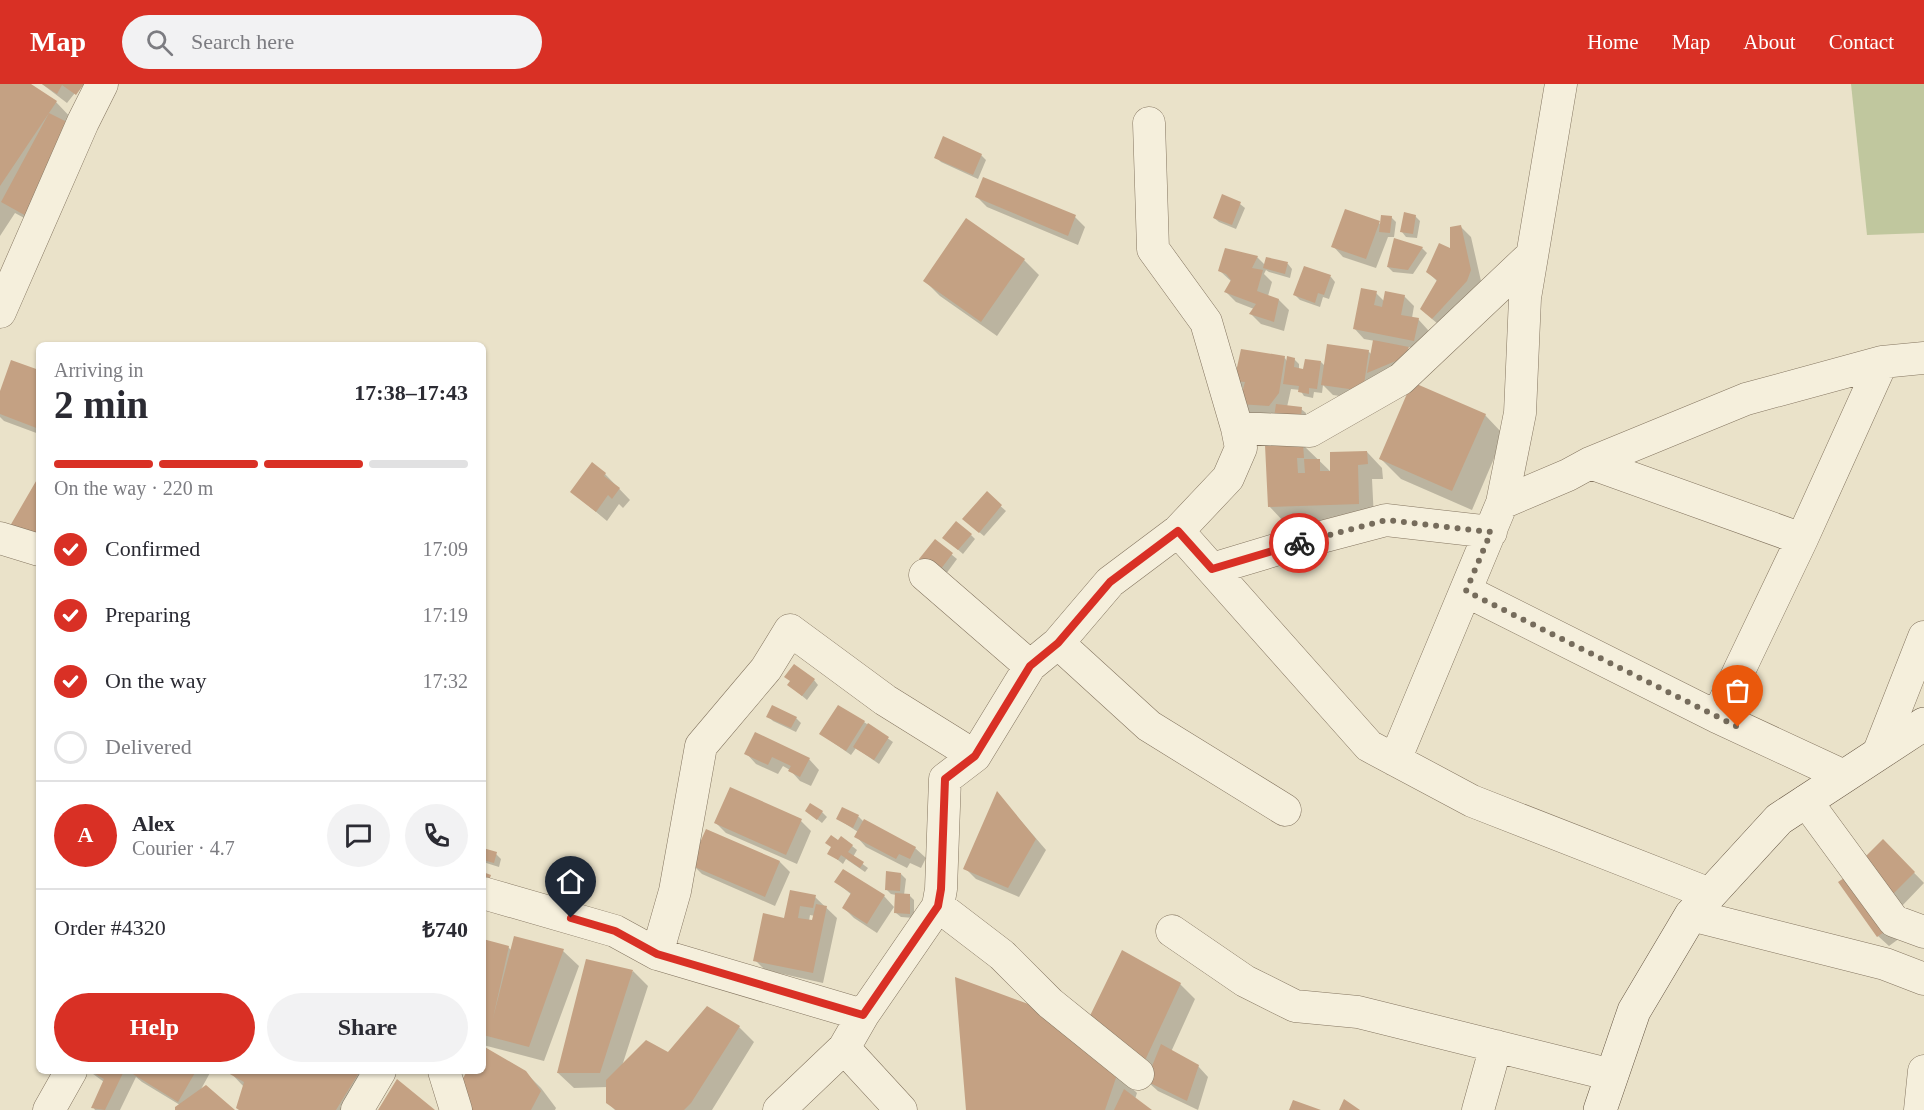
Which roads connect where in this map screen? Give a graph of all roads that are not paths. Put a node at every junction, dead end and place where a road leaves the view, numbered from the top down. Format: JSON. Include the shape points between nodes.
{"nodes":[{"id":1,"x":102,"y":84,"type":"edge"},
{"id":2,"x":1561,"y":84,"type":"edge"},
{"id":3,"x":1149,"y":123,"type":"dead end"},
{"id":4,"x":1532,"y":255,"type":"junction"},
{"id":5,"x":0,"y":312,"type":"edge"},
{"id":6,"x":1924,"y":358,"type":"edge"},
{"id":7,"x":1882,"y":362,"type":"junction"},
{"id":8,"x":1237,"y":428,"type":"junction"},
{"id":9,"x":1590,"y":463,"type":"junction"},
{"id":10,"x":1502,"y":503,"type":"junction"},
{"id":11,"x":1178,"y":531,"type":"junction"},
{"id":12,"x":1491,"y":532,"type":"junction"},
{"id":13,"x":0,"y":538,"type":"edge"},
{"id":14,"x":1802,"y":539,"type":"junction"},
{"id":15,"x":36,"y":549,"type":"edge"},
{"id":16,"x":1212,"y":569,"type":"junction"},
{"id":17,"x":925,"y":575,"type":"dead end"},
{"id":18,"x":1466,"y":591,"type":"junction"},
{"id":19,"x":1924,"y":637,"type":"edge"},
{"id":20,"x":1058,"y":643,"type":"junction"},
{"id":21,"x":1030,"y":666,"type":"junction"},
{"id":22,"x":1716,"y":717,"type":"junction"},
{"id":23,"x":1924,"y":724,"type":"edge"},
{"id":24,"x":1878,"y":754,"type":"junction"},
{"id":25,"x":975,"y":756,"type":"junction"},
{"id":26,"x":1395,"y":760,"type":"junction"},
{"id":27,"x":1844,"y":776,"type":"junction"},
{"id":28,"x":1806,"y":801,"type":"junction"},
{"id":29,"x":1285,"y":810,"type":"dead end"},
{"id":30,"x":486,"y":894,"type":"edge"},
{"id":31,"x":1700,"y":905,"type":"junction"},
{"id":32,"x":938,"y":906,"type":"junction"},
{"id":33,"x":1172,"y":931,"type":"dead end"},
{"id":34,"x":1924,"y":932,"type":"edge"},
{"id":35,"x":657,"y":954,"type":"junction"},
{"id":36,"x":1924,"y":979,"type":"edge"},
{"id":37,"x":863,"y":1015,"type":"junction"},
{"id":38,"x":1496,"y":1046,"type":"junction"},
{"id":39,"x":844,"y":1048,"type":"junction"},
{"id":40,"x":1924,"y":1071,"type":"edge"},
{"id":41,"x":69,"y":1074,"type":"edge"},
{"id":42,"x":378,"y":1074,"type":"edge"},
{"id":43,"x":445,"y":1074,"type":"edge"},
{"id":44,"x":1138,"y":1074,"type":"dead end"},
{"id":45,"x":1612,"y":1075,"type":"junction"},
{"id":46,"x":49,"y":1110,"type":"edge"},
{"id":47,"x":357,"y":1110,"type":"edge"},
{"id":48,"x":456,"y":1110,"type":"edge"},
{"id":49,"x":779,"y":1110,"type":"edge"},
{"id":50,"x":901,"y":1110,"type":"edge"},
{"id":51,"x":1478,"y":1110,"type":"edge"},
{"id":52,"x":1600,"y":1110,"type":"edge"},
{"id":53,"x":1920,"y":1110,"type":"edge"}],
"edges":[{"from":1,"to":5,"type":"street"},
{"from":2,"to":4,"type":"street"},
{"from":3,"to":8,"type":"street","via":[[1153,249],[1206,322]]},
{"from":4,"to":8,"type":"street","via":[[1401,379],[1310,431]]},
{"from":4,"to":10,"type":"street","via":[[1525,298],[1520,413]]},
{"from":6,"to":7,"type":"street"},
{"from":7,"to":9,"type":"street","via":[[1746,399]]},
{"from":7,"to":14,"type":"street"},
{"from":8,"to":11,"type":"street","via":[[1241,448],[1228,478]]},
{"from":9,"to":10,"type":"street"},
{"from":9,"to":14,"type":"street"},
{"from":10,"to":12,"type":"street"},
{"from":11,"to":16,"type":"street"},
{"from":11,"to":20,"type":"street","via":[[1110,582]]},
{"from":12,"to":16,"type":"street","via":[[1386,520]]},
{"from":12,"to":18,"type":"street"},
{"from":13,"to":15,"type":"street"},
{"from":14,"to":22,"type":"street"},
{"from":16,"to":26,"type":"street","via":[[1369,746]]},
{"from":17,"to":21,"type":"street"},
{"from":18,"to":22,"type":"street"},
{"from":18,"to":26,"type":"street"},
{"from":19,"to":24,"type":"street"},
{"from":20,"to":21,"type":"street"},
{"from":20,"to":29,"type":"street","via":[[1149,726]]},
{"from":21,"to":25,"type":"street"},
{"from":22,"to":27,"type":"street"},
{"from":23,"to":24,"type":"main road"},
{"from":24,"to":27,"type":"main road"},
{"from":25,"to":32,"type":"street","via":[[945,779]]},
{"from":25,"to":35,"type":"street","via":[[885,700],[790,630],[766,669],[701,746],[675,891]]},
{"from":26,"to":31,"type":"street","via":[[1472,801]]},
{"from":27,"to":28,"type":"main road"},
{"from":28,"to":31,"type":"main road","via":[[1779,819]]},
{"from":28,"to":34,"type":"street","via":[[1894,921]]},
{"from":30,"to":35,"type":"street","via":[[615,931]]},
{"from":31,"to":36,"type":"street"},
{"from":31,"to":45,"type":"main road","via":[[1634,1011]]},
{"from":32,"to":37,"type":"street"},
{"from":32,"to":44,"type":"street","via":[[1002,955],[1050,1003]]},
{"from":33,"to":38,"type":"street","via":[[1245,981],[1295,1006],[1358,1012]]},
{"from":35,"to":37,"type":"street"},
{"from":37,"to":39,"type":"street"},
{"from":38,"to":45,"type":"street"},
{"from":38,"to":51,"type":"street"},
{"from":39,"to":49,"type":"street"},
{"from":39,"to":50,"type":"street"},
{"from":40,"to":53,"type":"street"},
{"from":41,"to":46,"type":"street"},
{"from":42,"to":47,"type":"street"},
{"from":43,"to":48,"type":"street"},
{"from":45,"to":52,"type":"main road"}]}
